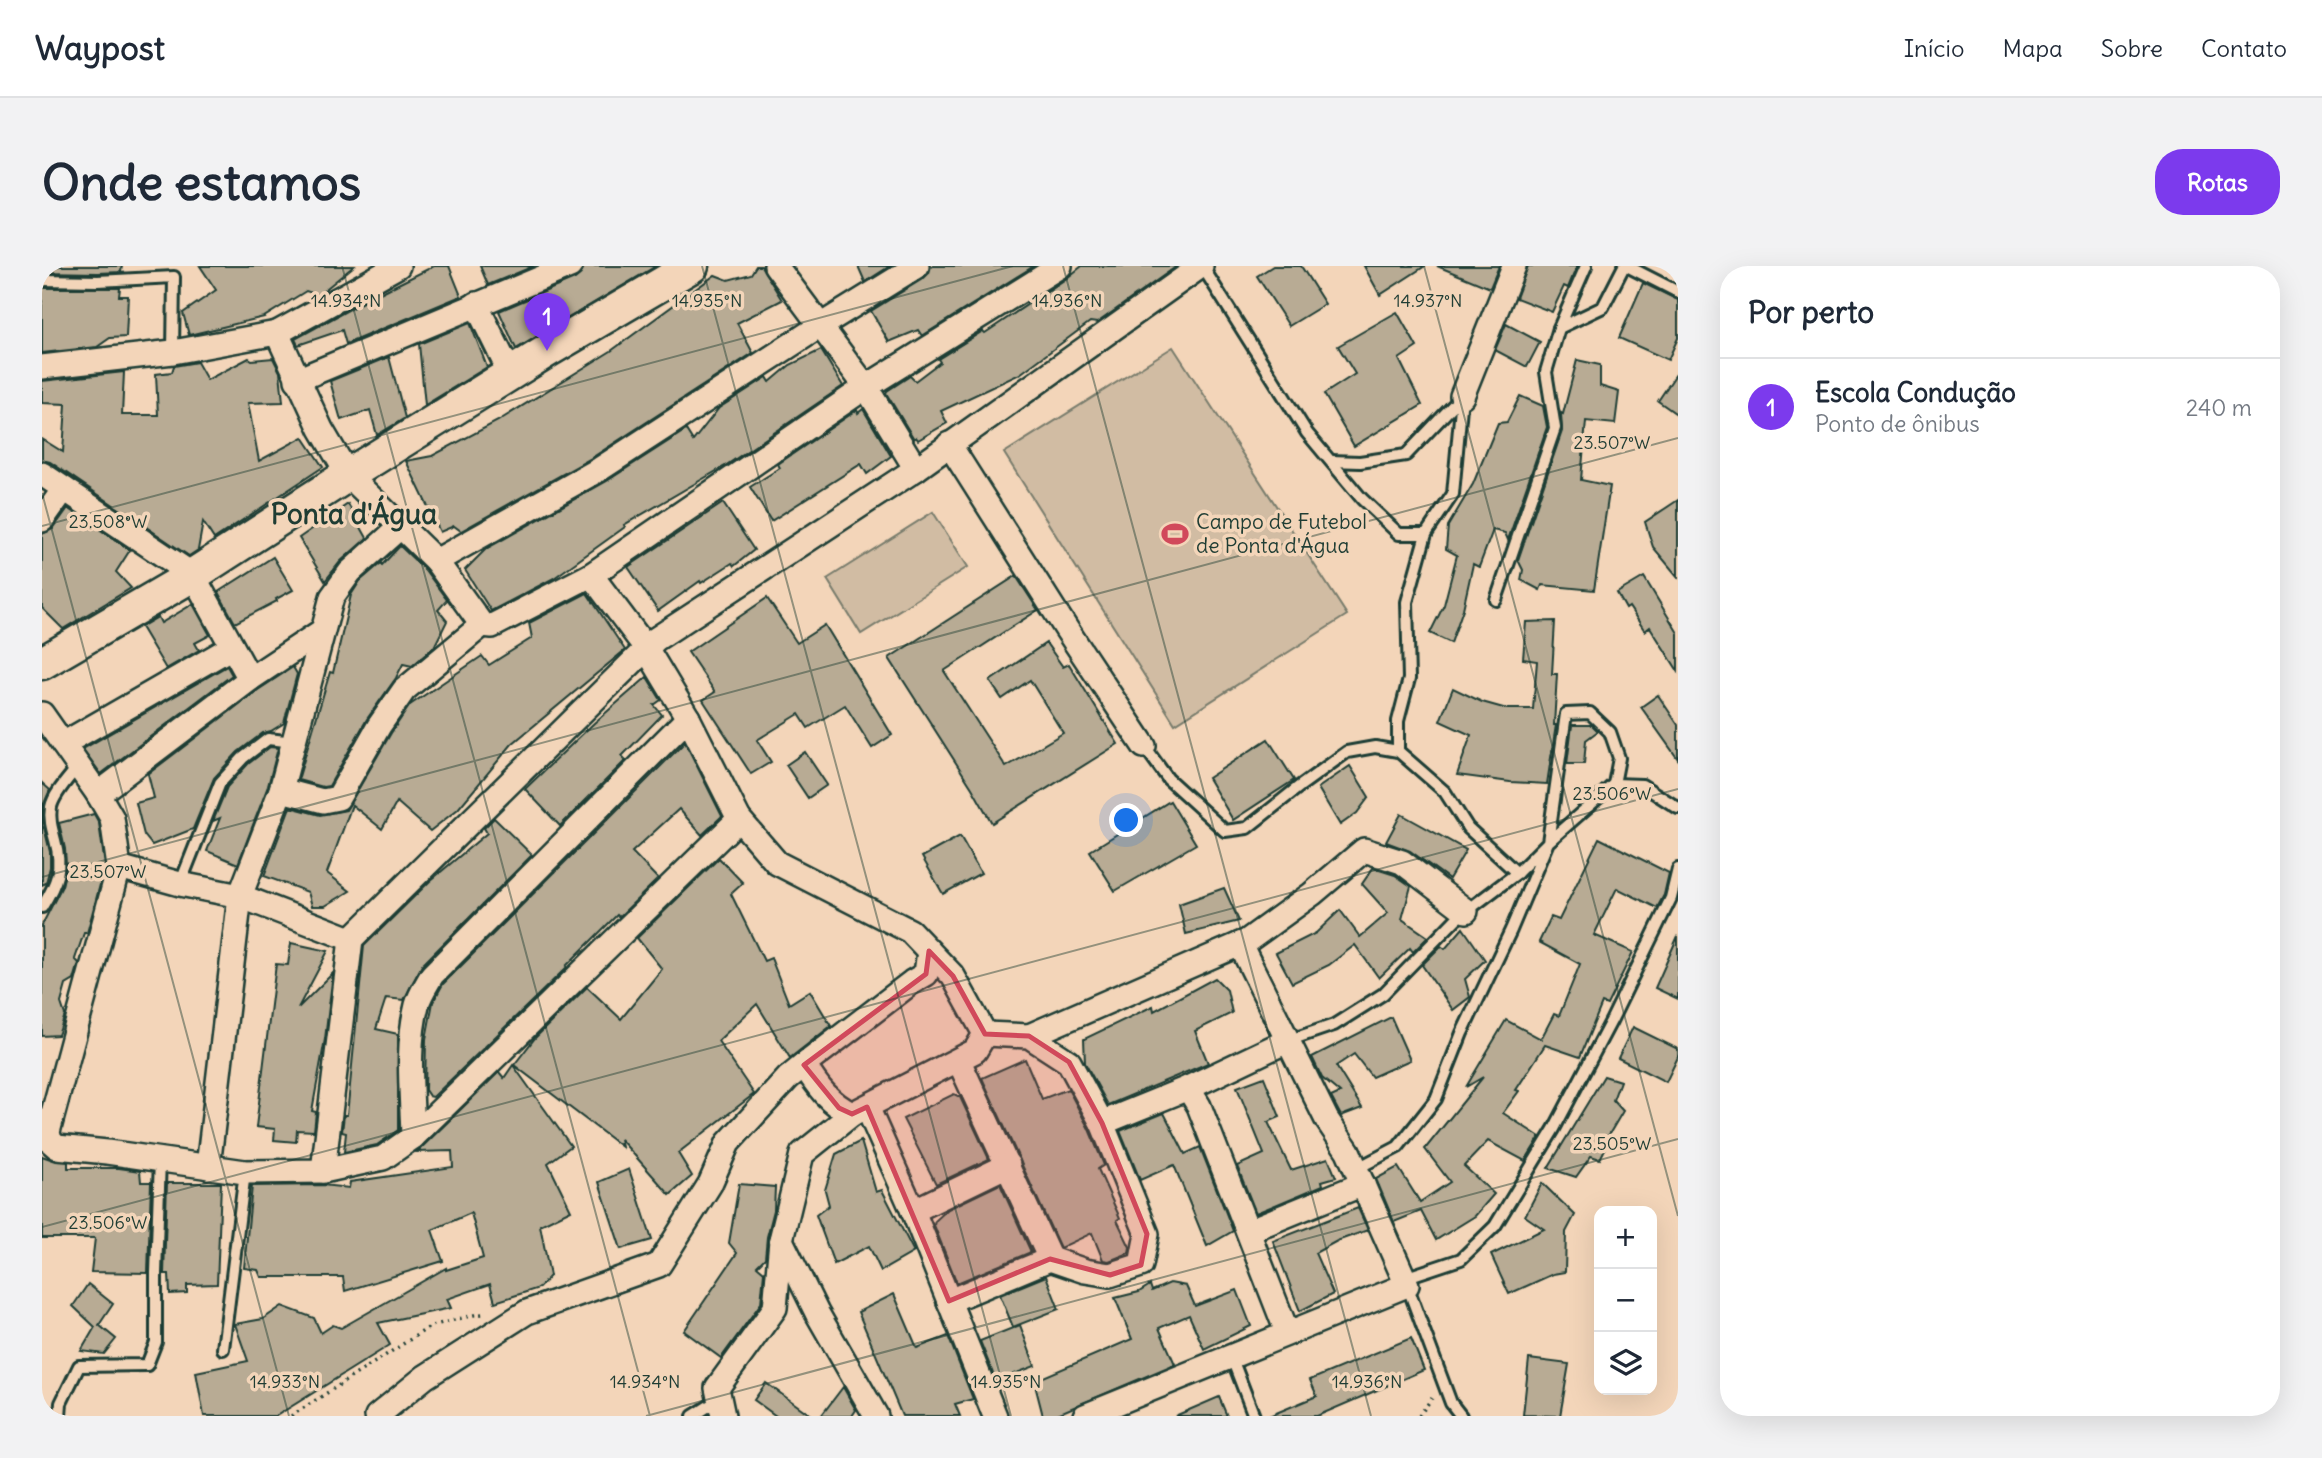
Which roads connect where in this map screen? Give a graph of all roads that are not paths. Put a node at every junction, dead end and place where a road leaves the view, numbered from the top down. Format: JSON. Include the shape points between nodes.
{"nodes":[{"id":1,"x":398,"y":266,"type":"edge"},
{"id":2,"x":570,"y":266,"type":"edge"},
{"id":3,"x":692,"y":266,"type":"edge"},
{"id":4,"x":776,"y":266,"type":"edge"},
{"id":5,"x":917,"y":266,"type":"edge"},
{"id":6,"x":1060,"y":266,"type":"edge"},
{"id":7,"x":1202,"y":266,"type":"edge"},
{"id":8,"x":1514,"y":266,"type":"edge"},
{"id":9,"x":1586,"y":266,"type":"edge"},
{"id":10,"x":1625,"y":266,"type":"edge"},
{"id":11,"x":42,"y":280,"type":"edge"},
{"id":12,"x":1678,"y":292,"type":"edge"},
{"id":13,"x":476,"y":304,"type":"junction"},
{"id":14,"x":820,"y":326,"type":"junction"},
{"id":15,"x":1559,"y":328,"type":"junction"},
{"id":16,"x":277,"y":333,"type":"junction"},
{"id":17,"x":173,"y":352,"type":"junction"},
{"id":18,"x":42,"y":367,"type":"edge"},
{"id":19,"x":511,"y":375,"type":"junction"},
{"id":20,"x":297,"y":380,"type":"junction"},
{"id":21,"x":866,"y":387,"type":"junction"},
{"id":22,"x":1462,"y":396,"type":"junction"},
{"id":23,"x":949,"y":444,"type":"junction"},
{"id":24,"x":1331,"y":461,"type":"junction"},
{"id":25,"x":916,"y":469,"type":"junction"},
{"id":26,"x":42,"y":474,"type":"edge"},
{"id":27,"x":348,"y":475,"type":"junction"},
{"id":28,"x":65,"y":489,"type":"junction"},
{"id":29,"x":42,"y":520,"type":"edge"},
{"id":30,"x":400,"y":527,"type":"junction"},
{"id":31,"x":1426,"y":534,"type":"junction"},
{"id":32,"x":436,"y":561,"type":"junction"},
{"id":33,"x":193,"y":575,"type":"junction"},
{"id":34,"x":591,"y":575,"type":"junction"},
{"id":35,"x":1496,"y":600,"type":"dead end"},
{"id":36,"x":482,"y":625,"type":"junction"},
{"id":37,"x":323,"y":631,"type":"junction"},
{"id":38,"x":232,"y":647,"type":"junction"},
{"id":39,"x":646,"y":648,"type":"junction"},
{"id":40,"x":42,"y":663,"type":"edge"},
{"id":41,"x":250,"y":679,"type":"junction"},
{"id":42,"x":42,"y":714,"type":"edge"},
{"id":43,"x":688,"y":718,"type":"junction"},
{"id":44,"x":294,"y":742,"type":"junction"},
{"id":45,"x":63,"y":744,"type":"junction"},
{"id":46,"x":1144,"y":747,"type":"joint"},
{"id":47,"x":1398,"y":751,"type":"junction"},
{"id":48,"x":78,"y":766,"type":"junction"},
{"id":49,"x":1614,"y":784,"type":"junction"},
{"id":50,"x":281,"y":790,"type":"junction"},
{"id":51,"x":98,"y":794,"type":"junction"},
{"id":52,"x":1678,"y":808,"type":"edge"},
{"id":53,"x":739,"y":819,"type":"junction"},
{"id":54,"x":1548,"y":842,"type":"junction"},
{"id":55,"x":119,"y":867,"type":"junction"},
{"id":56,"x":1678,"y":869,"type":"edge"},
{"id":57,"x":1517,"y":873,"type":"junction"},
{"id":58,"x":180,"y":884,"type":"junction"},
{"id":59,"x":240,"y":896,"type":"junction"},
{"id":60,"x":42,"y":907,"type":"edge"},
{"id":61,"x":1466,"y":911,"type":"junction"},
{"id":62,"x":351,"y":939,"type":"junction"},
{"id":63,"x":1240,"y":944,"type":"junction"},
{"id":64,"x":929,"y":951,"type":"junction"},
{"id":65,"x":985,"y":1034,"type":"junction"},
{"id":66,"x":1029,"y":1036,"type":"junction"},
{"id":67,"x":1287,"y":1041,"type":"junction"},
{"id":68,"x":959,"y":1061,"type":"junction"},
{"id":69,"x":804,"y":1065,"type":"junction"},
{"id":70,"x":1188,"y":1087,"type":"junction"},
{"id":71,"x":860,"y":1111,"type":"junction"},
{"id":72,"x":1102,"y":1123,"type":"junction"},
{"id":73,"x":413,"y":1137,"type":"junction"},
{"id":74,"x":160,"y":1160,"type":"junction"},
{"id":75,"x":1007,"y":1165,"type":"junction"},
{"id":76,"x":208,"y":1167,"type":"junction"},
{"id":77,"x":323,"y":1171,"type":"junction"},
{"id":78,"x":245,"y":1172,"type":"junction"},
{"id":79,"x":1359,"y":1176,"type":"junction"},
{"id":80,"x":913,"y":1211,"type":"junction"},
{"id":81,"x":1248,"y":1231,"type":"junction"},
{"id":82,"x":781,"y":1240,"type":"junction"},
{"id":83,"x":1050,"y":1259,"type":"junction"},
{"id":84,"x":1406,"y":1281,"type":"junction"},
{"id":85,"x":949,"y":1301,"type":"junction"},
{"id":86,"x":1287,"y":1332,"type":"junction"},
{"id":87,"x":223,"y":1349,"type":"dead end"},
{"id":88,"x":1231,"y":1356,"type":"junction"},
{"id":89,"x":721,"y":1407,"type":"edge"},
{"id":90,"x":60,"y":1416,"type":"edge"},
{"id":91,"x":377,"y":1416,"type":"edge"},
{"id":92,"x":693,"y":1416,"type":"edge"},
{"id":93,"x":876,"y":1416,"type":"edge"},
{"id":94,"x":995,"y":1416,"type":"edge"},
{"id":95,"x":1086,"y":1416,"type":"edge"},
{"id":96,"x":1254,"y":1416,"type":"edge"},
{"id":97,"x":1461,"y":1416,"type":"edge"}],
"edges":[{"from":1,"to":16,"type":"street"},
{"from":2,"to":13,"type":"street"},
{"from":3,"to":19,"type":"street"},
{"from":4,"to":14,"type":"street"},
{"from":5,"to":14,"type":"street"},
{"from":6,"to":21,"type":"street"},
{"from":7,"to":23,"type":"street"},
{"from":7,"to":24,"type":"lane","via":[[1307,433]]},
{"from":8,"to":22,"type":"street"},
{"from":9,"to":15,"type":"lane"},
{"from":10,"to":12,"type":"lane"},
{"from":10,"to":15,"type":"lane","via":[[1603,307]]},
{"from":11,"to":17,"type":"lane","via":[[174,277]]},
{"from":13,"to":19,"type":"street"},
{"from":13,"to":20,"type":"street"},
{"from":14,"to":21,"type":"street"},
{"from":14,"to":32,"type":"street","via":[[600,469]]},
{"from":15,"to":35,"type":"lane","via":[[1546,372],[1555,428]]},
{"from":16,"to":17,"type":"street"},
{"from":16,"to":20,"type":"street"},
{"from":17,"to":18,"type":"street"},
{"from":19,"to":27,"type":"street"},
{"from":20,"to":27,"type":"street"},
{"from":21,"to":25,"type":"street"},
{"from":21,"to":34,"type":"street"},
{"from":22,"to":24,"type":"lane","via":[[1406,455]]},
{"from":22,"to":31,"type":"lane","via":[[1453,494]]},
{"from":23,"to":25,"type":"street"},
{"from":23,"to":46,"type":"street"},
{"from":24,"to":31,"type":"lane","via":[[1399,534]]},
{"from":25,"to":39,"type":"street"},
{"from":26,"to":28,"type":"street"},
{"from":27,"to":30,"type":"street"},
{"from":27,"to":33,"type":"street"},
{"from":28,"to":29,"type":"street"},
{"from":28,"to":33,"type":"street"},
{"from":30,"to":32,"type":"street"},
{"from":30,"to":37,"type":"street","via":[[349,572],[332,597]]},
{"from":31,"to":47,"type":"lane","via":[[1408,602],[1409,679],[1398,721]]},
{"from":32,"to":36,"type":"street"},
{"from":33,"to":38,"type":"street"},
{"from":33,"to":40,"type":"street"},
{"from":34,"to":36,"type":"street","via":[[492,626]]},
{"from":34,"to":39,"type":"street"},
{"from":36,"to":50,"type":"street","via":[[404,690],[338,798],[323,801]]},
{"from":37,"to":41,"type":"street"},
{"from":37,"to":44,"type":"street"},
{"from":38,"to":41,"type":"street"},
{"from":38,"to":45,"type":"street"},
{"from":39,"to":43,"type":"street"},
{"from":39,"to":62,"type":"street"},
{"from":41,"to":51,"type":"street"},
{"from":42,"to":45,"type":"street"},
{"from":43,"to":53,"type":"street"},
{"from":43,"to":73,"type":"street","via":[[432,975],[418,1002],[412,1035]]},
{"from":44,"to":50,"type":"street"},
{"from":44,"to":58,"type":"lane","via":[[268,739],[220,783]]},
{"from":45,"to":48,"type":"street"},
{"from":46,"to":47,"type":"lane","via":[[1168,779],[1225,831],[1247,828],[1348,752],[1375,747]]},
{"from":47,"to":57,"type":"lane","via":[[1445,792],[1468,828]]},
{"from":48,"to":51,"type":"street"},
{"from":48,"to":60,"type":"lane","via":[[51,804],[58,875]]},
{"from":49,"to":52,"type":"lane","via":[[1642,785]]},
{"from":49,"to":54,"type":"lane"},
{"from":49,"to":54,"type":"lane","via":[[1619,758],[1610,732],[1590,713],[1566,714]]},
{"from":50,"to":59,"type":"street"},
{"from":51,"to":55,"type":"street","via":[[112,818]]},
{"from":53,"to":64,"type":"street","via":[[777,863],[910,931]]},
{"from":53,"to":73,"type":"street"},
{"from":54,"to":57,"type":"lane"},
{"from":54,"to":79,"type":"lane","via":[[1436,1099],[1398,1147]]},
{"from":55,"to":58,"type":"street"},
{"from":55,"to":74,"type":"street","via":[[48,1132],[58,1147]]},
{"from":56,"to":84,"type":"lane","via":[[1671,898],[1611,1021],[1554,1129],[1495,1226],[1461,1259]]},
{"from":57,"to":61,"type":"lane"},
{"from":58,"to":59,"type":"street"},
{"from":59,"to":62,"type":"street"},
{"from":59,"to":76,"type":"street"},
{"from":61,"to":63,"type":"street","via":[[1402,862],[1364,850],[1312,894]]},
{"from":61,"to":67,"type":"lane","via":[[1383,994],[1335,1025]]},
{"from":62,"to":77,"type":"street"},
{"from":63,"to":66,"type":"street"},
{"from":63,"to":67,"type":"street"},
{"from":64,"to":65,"type":"street","via":[[953,976]]},
{"from":64,"to":69,"type":"street","via":[[926,974]]},
{"from":65,"to":66,"type":"street"},
{"from":65,"to":68,"type":"street","via":[[975,1051]]},
{"from":66,"to":72,"type":"street","via":[[1069,1062]]},
{"from":67,"to":70,"type":"street"},
{"from":67,"to":79,"type":"street"},
{"from":68,"to":71,"type":"street"},
{"from":68,"to":75,"type":"street"},
{"from":69,"to":71,"type":"street","via":[[839,1108]]},
{"from":69,"to":91,"type":"street","via":[[728,1143],[710,1184],[659,1265],[527,1312],[425,1377]]},
{"from":70,"to":72,"type":"street"},
{"from":70,"to":81,"type":"street"},
{"from":71,"to":80,"type":"street"},
{"from":71,"to":82,"type":"street","via":[[802,1154]]},
{"from":72,"to":83,"type":"street","via":[[1147,1234],[1141,1265],[1110,1275]]},
{"from":73,"to":77,"type":"street","via":[[383,1158]]},
{"from":74,"to":76,"type":"street"},
{"from":74,"to":90,"type":"lane","via":[[156,1342],[147,1365],[79,1366],[61,1403]]},
{"from":75,"to":80,"type":"street"},
{"from":75,"to":83,"type":"street"},
{"from":76,"to":78,"type":"street"},
{"from":77,"to":78,"type":"street"},
{"from":78,"to":87,"type":"lane"},
{"from":79,"to":81,"type":"street"},
{"from":79,"to":84,"type":"street"},
{"from":80,"to":85,"type":"street"},
{"from":81,"to":86,"type":"street"},
{"from":82,"to":89,"type":"street","via":[[775,1308],[718,1388]]},
{"from":82,"to":93,"type":"street"},
{"from":83,"to":85,"type":"street"},
{"from":84,"to":86,"type":"street"},
{"from":84,"to":97,"type":"lane","via":[[1451,1403]]},
{"from":85,"to":94,"type":"street"},
{"from":86,"to":88,"type":"street"},
{"from":88,"to":95,"type":"street"},
{"from":88,"to":96,"type":"lane"},
{"from":89,"to":92,"type":"lane"}]}
